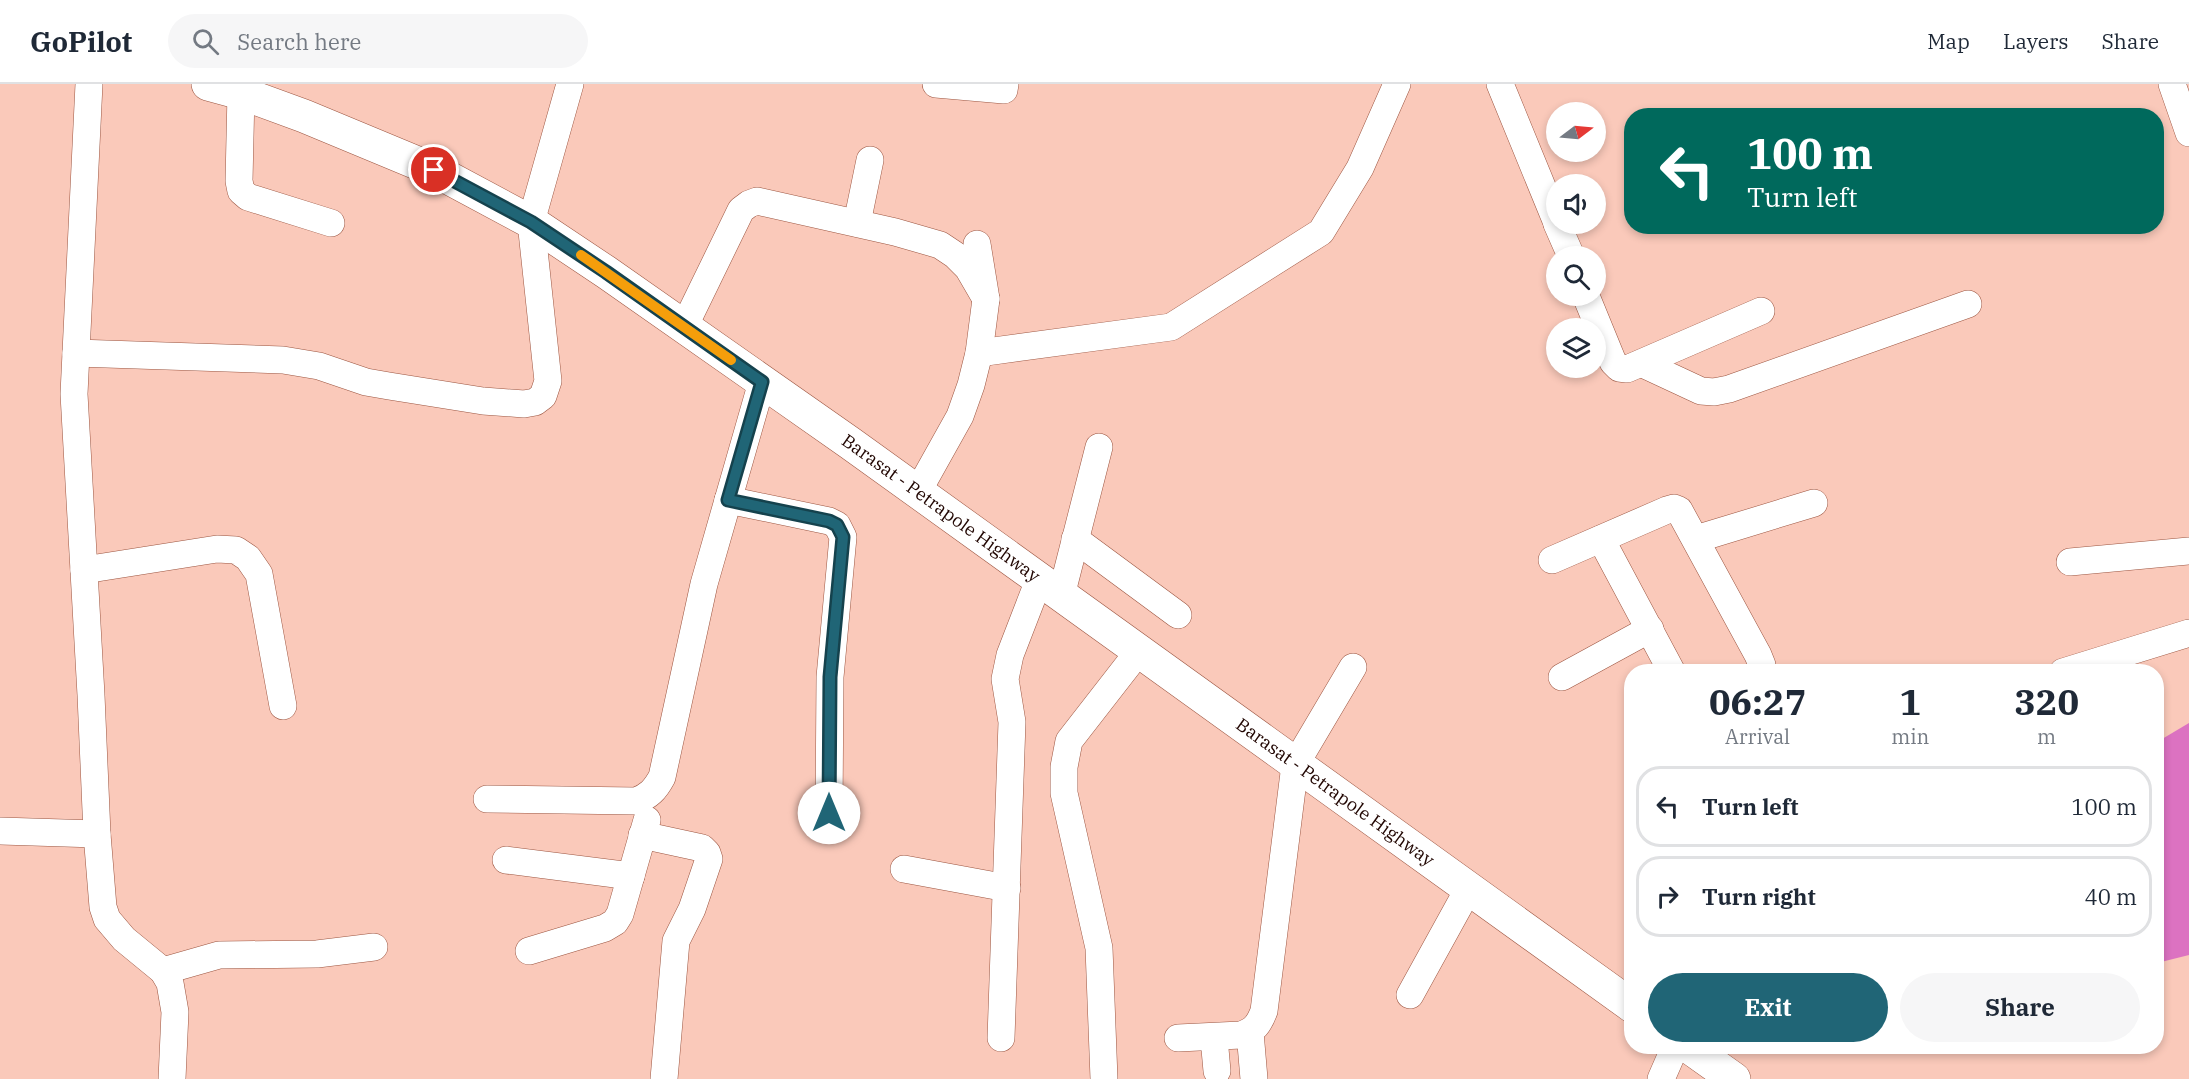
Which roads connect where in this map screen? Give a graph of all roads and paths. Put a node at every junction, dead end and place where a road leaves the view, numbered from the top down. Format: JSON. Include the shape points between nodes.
{"nodes":[{"id":1,"x":89,"y":84,"type":"edge"},
{"id":2,"x":208,"y":84,"type":"edge"},
{"id":3,"x":570,"y":84,"type":"edge"},
{"id":4,"x":936,"y":84,"type":"edge"},
{"id":5,"x":1005,"y":84,"type":"edge"},
{"id":6,"x":1397,"y":84,"type":"edge"},
{"id":7,"x":1500,"y":84,"type":"edge"},
{"id":8,"x":2172,"y":84,"type":"edge"},
{"id":9,"x":241,"y":93,"type":"junction"},
{"id":10,"x":2189,"y":133,"type":"edge"},
{"id":11,"x":870,"y":160,"type":"dead end"},
{"id":12,"x":1546,"y":196,"type":"edge"},
{"id":13,"x":531,"y":222,"type":"junction"},
{"id":14,"x":331,"y":223,"type":"dead end"},
{"id":15,"x":857,"y":223,"type":"junction"},
{"id":16,"x":977,"y":244,"type":"dead end"},
{"id":17,"x":986,"y":299,"type":"junction"},
{"id":18,"x":1968,"y":304,"type":"dead end"},
{"id":19,"x":1590,"y":306,"type":"edge"},
{"id":20,"x":1761,"y":311,"type":"dead end"},
{"id":21,"x":684,"y":327,"type":"junction"},
{"id":22,"x":76,"y":353,"type":"junction"},
{"id":23,"x":979,"y":353,"type":"junction"},
{"id":24,"x":1643,"y":364,"type":"junction"},
{"id":25,"x":762,"y":382,"type":"junction"},
{"id":26,"x":1099,"y":447,"type":"dead end"},
{"id":27,"x":917,"y":493,"type":"junction"},
{"id":28,"x":728,"y":500,"type":"junction"},
{"id":29,"x":1814,"y":503,"type":"dead end"},
{"id":30,"x":1076,"y":539,"type":"junction"},
{"id":31,"x":1601,"y":539,"type":"junction"},
{"id":32,"x":1696,"y":539,"type":"junction"},
{"id":33,"x":2189,"y":551,"type":"edge"},
{"id":34,"x":1552,"y":560,"type":"dead end"},
{"id":35,"x":2070,"y":562,"type":"dead end"},
{"id":36,"x":84,"y":570,"type":"junction"},
{"id":37,"x":1050,"y":588,"type":"junction"},
{"id":38,"x":1178,"y":615,"type":"dead end"},
{"id":39,"x":1650,"y":629,"type":"junction"},
{"id":40,"x":2189,"y":633,"type":"edge"},
{"id":41,"x":1139,"y":651,"type":"junction"},
{"id":42,"x":1668,"y":664,"type":"edge"},
{"id":43,"x":1762,"y":664,"type":"edge"},
{"id":44,"x":2089,"y":664,"type":"edge"},
{"id":45,"x":1353,"y":667,"type":"dead end"},
{"id":46,"x":1562,"y":677,"type":"dead end"},
{"id":47,"x":283,"y":706,"type":"dead end"},
{"id":48,"x":1295,"y":765,"type":"junction"},
{"id":49,"x":655,"y":790,"type":"junction"},
{"id":50,"x":487,"y":799,"type":"dead end"},
{"id":51,"x":829,"y":813,"type":"dead end"},
{"id":52,"x":0,"y":831,"type":"edge"},
{"id":53,"x":97,"y":834,"type":"junction"},
{"id":54,"x":642,"y":835,"type":"junction"},
{"id":55,"x":506,"y":860,"type":"dead end"},
{"id":56,"x":904,"y":869,"type":"dead end"},
{"id":57,"x":631,"y":876,"type":"junction"},
{"id":58,"x":1007,"y":888,"type":"junction"},
{"id":59,"x":1469,"y":888,"type":"junction"},
{"id":60,"x":374,"y":947,"type":"dead end"},
{"id":61,"x":529,"y":951,"type":"dead end"},
{"id":62,"x":163,"y":971,"type":"junction"},
{"id":63,"x":1410,"y":995,"type":"dead end"},
{"id":64,"x":1624,"y":1000,"type":"edge"},
{"id":65,"x":1250,"y":1032,"type":"junction"},
{"id":66,"x":1001,"y":1038,"type":"dead end"},
{"id":67,"x":1178,"y":1038,"type":"dead end"},
{"id":68,"x":1214,"y":1038,"type":"junction"},
{"id":69,"x":1672,"y":1054,"type":"edge"},
{"id":70,"x":1708,"y":1054,"type":"edge"},
{"id":71,"x":1216,"y":1071,"type":"dead end"},
{"id":72,"x":172,"y":1079,"type":"edge"},
{"id":73,"x":664,"y":1079,"type":"edge"},
{"id":74,"x":1104,"y":1079,"type":"edge"},
{"id":75,"x":1254,"y":1079,"type":"edge"},
{"id":76,"x":1661,"y":1079,"type":"edge"},
{"id":77,"x":1734,"y":1079,"type":"edge"}],
"edges":[{"from":1,"to":22,"type":"street"},
{"from":2,"to":9,"type":"highway","name":"Barasat - Petrapole Highway"},
{"from":3,"to":13,"type":"street"},
{"from":4,"to":5,"type":"street","via":[[1004,90]]},
{"from":6,"to":23,"type":"street","via":[[1360,168],[1321,232],[1171,327]]},
{"from":7,"to":12,"type":"street"},
{"from":8,"to":10,"type":"street"},
{"from":9,"to":13,"type":"highway","name":"Barasat - Petrapole Highway","via":[[434,170]]},
{"from":9,"to":14,"type":"street","via":[[241,191]]},
{"from":11,"to":15,"type":"street"},
{"from":13,"to":21,"type":"highway","name":"Barasat - Petrapole Highway"},
{"from":13,"to":22,"type":"street","via":[[548,381],[543,396],[535,402],[483,401],[389,387],[319,366],[283,360]]},
{"from":15,"to":17,"type":"street","via":[[940,245],[968,268]]},
{"from":15,"to":21,"type":"street","via":[[769,203],[749,204],[741,210]]},
{"from":16,"to":17,"type":"street"},
{"from":17,"to":23,"type":"street"},
{"from":18,"to":24,"type":"street","via":[[1714,392],[1701,391]]},
{"from":19,"to":24,"type":"street","via":[[1613,362],[1627,369]]},
{"from":20,"to":24,"type":"street"},
{"from":21,"to":25,"type":"highway","name":"Barasat - Petrapole Highway"},
{"from":22,"to":36,"type":"street","via":[[74,404]]},
{"from":23,"to":27,"type":"street","via":[[960,416]]},
{"from":25,"to":27,"type":"highway","name":"Barasat - Petrapole Highway"},
{"from":25,"to":28,"type":"street"},
{"from":26,"to":30,"type":"street"},
{"from":27,"to":37,"type":"highway","name":"Barasat - Petrapole Highway"},
{"from":28,"to":49,"type":"street","via":[[702,595],[662,777]]},
{"from":28,"to":51,"type":"street","via":[[829,521],[837,525],[843,537],[830,677]]},
{"from":29,"to":32,"type":"street"},
{"from":30,"to":37,"type":"street"},
{"from":30,"to":38,"type":"street"},
{"from":31,"to":32,"type":"street","via":[[1674,508]]},
{"from":31,"to":34,"type":"street"},
{"from":31,"to":39,"type":"street"},
{"from":32,"to":43,"type":"street"},
{"from":33,"to":35,"type":"street"},
{"from":36,"to":47,"type":"street","via":[[217,549],[236,550],[248,558],[259,574]]},
{"from":36,"to":53,"type":"street"},
{"from":37,"to":41,"type":"highway","name":"Barasat - Petrapole Highway"},
{"from":37,"to":58,"type":"street","via":[[1010,655],[1005,679],[1012,722]]},
{"from":39,"to":42,"type":"street"},
{"from":39,"to":46,"type":"street"},
{"from":40,"to":44,"type":"street"},
{"from":41,"to":48,"type":"highway","name":"Barasat - Petrapole Highway"},
{"from":41,"to":74,"type":"street","via":[[1069,741],[1064,767],[1064,793],[1099,948]]},
{"from":45,"to":48,"type":"street"},
{"from":48,"to":59,"type":"highway","name":"Barasat - Petrapole Highway"},
{"from":48,"to":65,"type":"street","via":[[1264,1011],[1259,1024]]},
{"from":49,"to":50,"type":"street","via":[[636,801]]},
{"from":49,"to":54,"type":"street"},
{"from":52,"to":53,"type":"street"},
{"from":53,"to":62,"type":"street","via":[[107,920]]},
{"from":54,"to":57,"type":"street"},
{"from":54,"to":73,"type":"street","via":[[702,848],[709,860],[676,941]]},
{"from":55,"to":57,"type":"street"},
{"from":56,"to":58,"type":"street"},
{"from":57,"to":61,"type":"street","via":[[615,922]]},
{"from":58,"to":66,"type":"street"},
{"from":59,"to":63,"type":"street"},
{"from":59,"to":64,"type":"highway","name":"Barasat - Petrapole Highway"},
{"from":60,"to":62,"type":"street","via":[[317,954],[219,955]]},
{"from":62,"to":72,"type":"street","via":[[174,997]]},
{"from":65,"to":68,"type":"street"},
{"from":65,"to":75,"type":"street"},
{"from":67,"to":68,"type":"street"},
{"from":68,"to":71,"type":"street"},
{"from":69,"to":76,"type":"street"},
{"from":70,"to":77,"type":"highway"}]}
